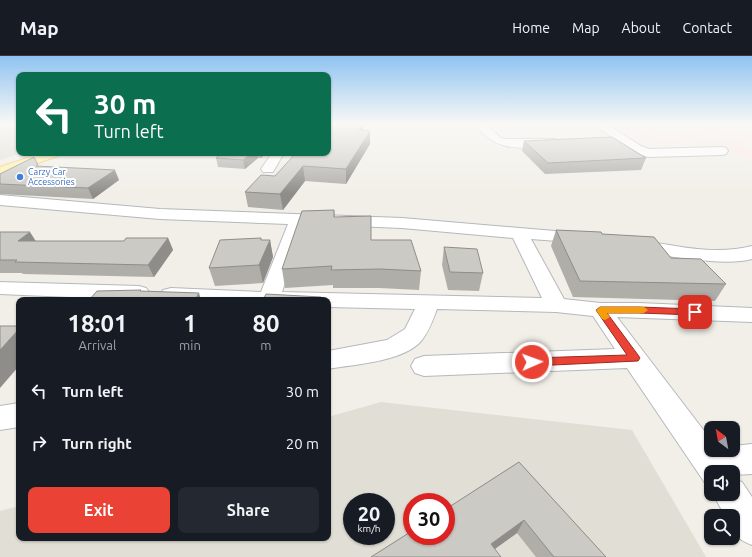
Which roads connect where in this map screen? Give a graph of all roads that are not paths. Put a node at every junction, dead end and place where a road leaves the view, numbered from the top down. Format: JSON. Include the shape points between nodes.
{"nodes":[{"id":1,"x":634,"y":147,"type":"edge"},
{"id":2,"x":722,"y":151,"type":"dead end"},
{"id":3,"x":32,"y":156,"type":"edge"},
{"id":4,"x":45,"y":156,"type":"edge"},
{"id":5,"x":276,"y":156,"type":"edge"},
{"id":6,"x":0,"y":167,"type":"edge"},
{"id":7,"x":268,"y":169,"type":"dead end"},
{"id":8,"x":0,"y":172,"type":"edge"},
{"id":9,"x":0,"y":200,"type":"edge"},
{"id":10,"x":298,"y":219,"type":"junction"},
{"id":11,"x":519,"y":233,"type":"junction"},
{"id":12,"x":752,"y":252,"type":"edge"},
{"id":13,"x":0,"y":288,"type":"edge"},
{"id":14,"x":104,"y":295,"type":"edge"},
{"id":15,"x":203,"y":297,"type":"edge"},
{"id":16,"x":269,"y":297,"type":"edge"},
{"id":17,"x":331,"y":299,"type":"edge"},
{"id":18,"x":429,"y":301,"type":"junction"},
{"id":19,"x":556,"y":305,"type":"junction"},
{"id":20,"x":600,"y":310,"type":"junction"},
{"id":21,"x":752,"y":315,"type":"edge"},
{"id":22,"x":635,"y":358,"type":"junction"},
{"id":23,"x":331,"y":359,"type":"edge"},
{"id":24,"x":424,"y":366,"type":"dead end"},
{"id":25,"x":752,"y":459,"type":"edge"},
{"id":26,"x":711,"y":465,"type":"edge"},
{"id":27,"x":722,"y":465,"type":"edge"},
{"id":28,"x":735,"y":501,"type":"edge"},
{"id":29,"x":752,"y":527,"type":"edge"}],
"edges":[{"from":1,"to":2,"type":"street","via":[[648,153]]},
{"from":3,"to":6,"type":"main road"},
{"from":4,"to":8,"type":"main road"},
{"from":5,"to":7,"type":"street"},
{"from":9,"to":10,"type":"street","via":[[160,214]]},
{"from":10,"to":11,"type":"street","via":[[402,223]]},
{"from":10,"to":16,"type":"street"},
{"from":11,"to":12,"type":"street","via":[[607,240],[682,252],[738,256]]},
{"from":11,"to":19,"type":"street"},
{"from":13,"to":14,"type":"street"},
{"from":14,"to":15,"type":"street"},
{"from":17,"to":18,"type":"street"},
{"from":18,"to":19,"type":"street"},
{"from":18,"to":23,"type":"street","via":[[413,334],[403,343],[390,349]]},
{"from":19,"to":20,"type":"street"},
{"from":20,"to":21,"type":"street"},
{"from":20,"to":22,"type":"street"},
{"from":22,"to":24,"type":"street"},
{"from":22,"to":26,"type":"street"},
{"from":25,"to":27,"type":"street"},
{"from":28,"to":29,"type":"street"}]}
